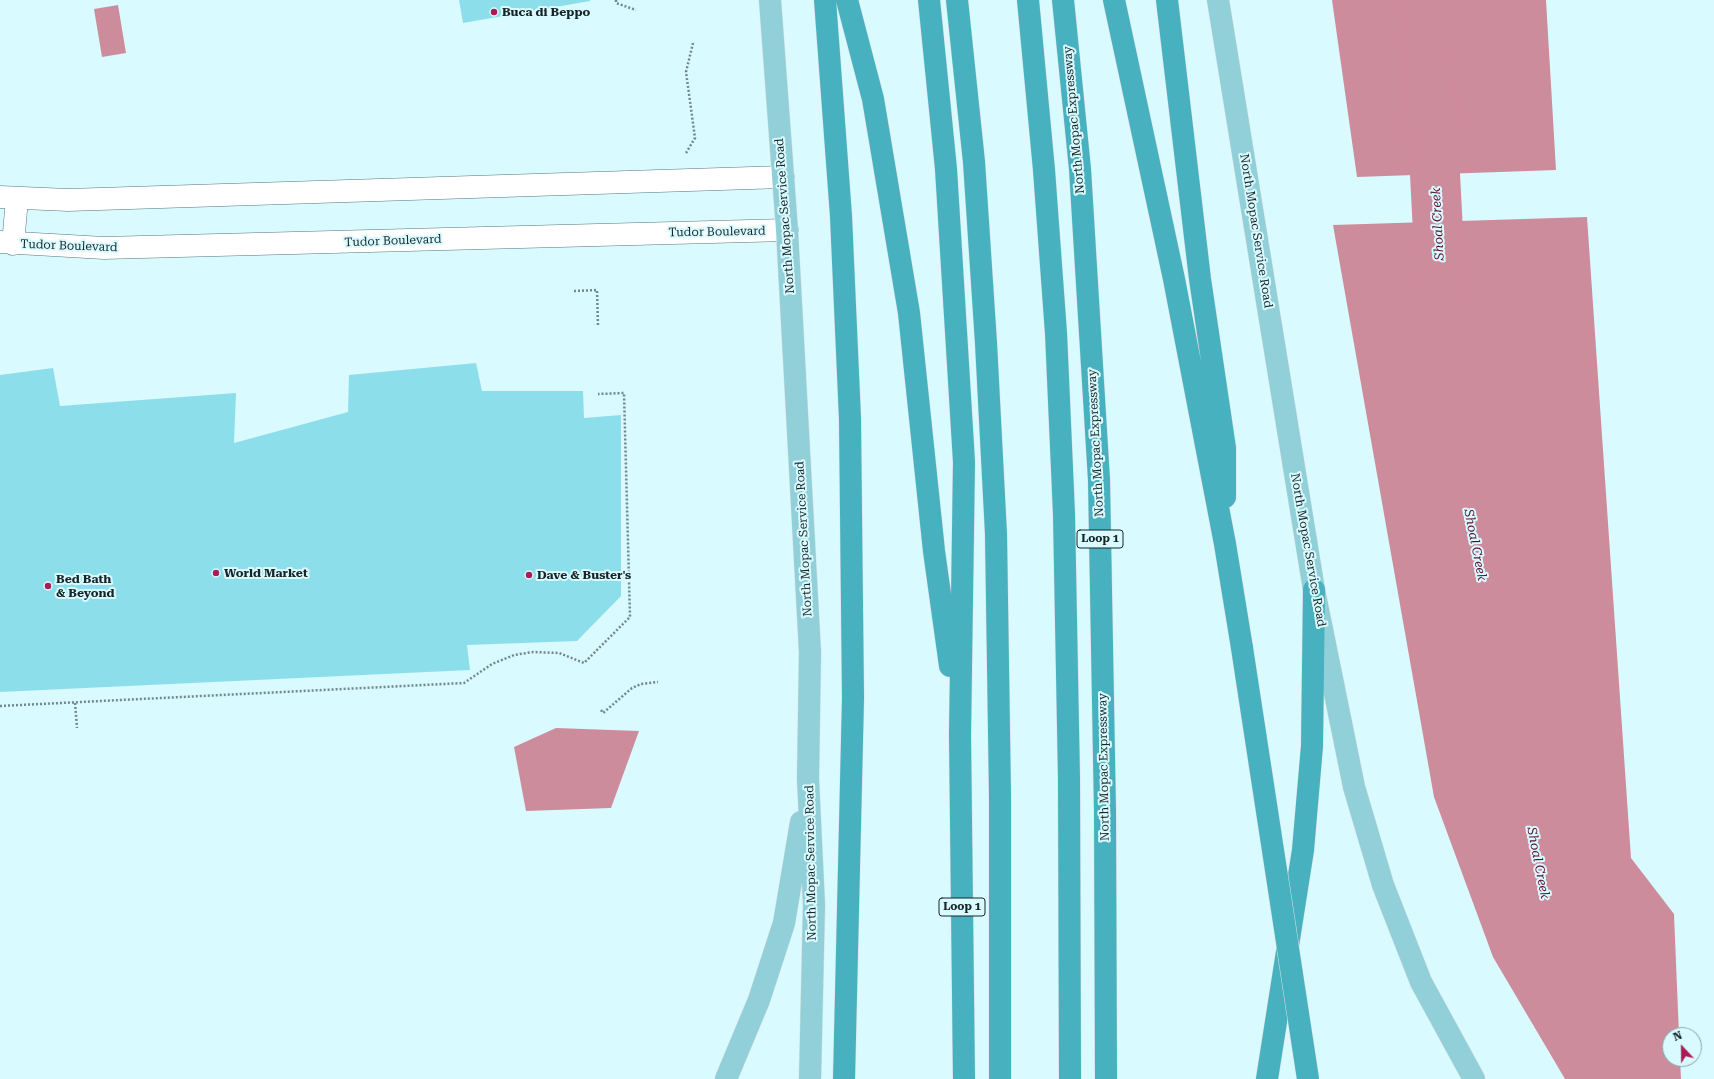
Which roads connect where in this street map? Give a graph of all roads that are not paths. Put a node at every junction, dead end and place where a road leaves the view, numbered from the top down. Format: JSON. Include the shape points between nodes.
{"nodes":[{"id":1,"x":770,"y":0,"type":"edge"},
{"id":2,"x":825,"y":0,"type":"edge"},
{"id":3,"x":847,"y":0,"type":"edge"},
{"id":4,"x":930,"y":0,"type":"edge"},
{"id":5,"x":957,"y":0,"type":"edge"},
{"id":6,"x":1028,"y":0,"type":"edge"},
{"id":7,"x":1063,"y":0,"type":"edge"},
{"id":8,"x":1114,"y":0,"type":"edge"},
{"id":9,"x":1167,"y":0,"type":"edge"},
{"id":10,"x":1218,"y":0,"type":"edge"},
{"id":11,"x":783,"y":176,"type":"junction"},
{"id":12,"x":9,"y":198,"type":"edge"},
{"id":13,"x":787,"y":230,"type":"junction"},
{"id":14,"x":7,"y":243,"type":"edge"},
{"id":15,"x":1225,"y":544,"type":"junction"},
{"id":16,"x":1314,"y":590,"type":"junction"},
{"id":17,"x":960,"y":735,"type":"junction"},
{"id":18,"x":808,"y":779,"type":"junction"},
{"id":19,"x":726,"y":1079,"type":"edge"},
{"id":20,"x":810,"y":1079,"type":"edge"},
{"id":21,"x":844,"y":1079,"type":"edge"},
{"id":22,"x":964,"y":1079,"type":"edge"},
{"id":23,"x":1000,"y":1079,"type":"edge"},
{"id":24,"x":1070,"y":1079,"type":"edge"},
{"id":25,"x":1106,"y":1079,"type":"edge"},
{"id":26,"x":1267,"y":1079,"type":"edge"},
{"id":27,"x":1308,"y":1079,"type":"edge"},
{"id":28,"x":1474,"y":1079,"type":"edge"}],
"edges":[{"from":1,"to":11,"type":"main road","name":"North Mopac Service Road"},
{"from":2,"to":21,"type":"highway","via":[[841,216],[850,420],[853,698]]},
{"from":3,"to":17,"type":"highway","via":[[873,99],[909,313],[934,551]]},
{"from":4,"to":17,"type":"highway","number":"Loop 1","via":[[946,169],[964,462]]},
{"from":5,"to":23,"type":"highway","via":[[974,170],[996,534],[1000,804]]},
{"from":6,"to":24,"type":"highway","via":[[1056,333],[1064,514],[1069,779]]},
{"from":7,"to":25,"type":"highway","name":"North Mopac Expressway","number":"Loop 1","via":[[1080,170],[1099,480]]},
{"from":8,"to":15,"type":"highway","via":[[1174,279]]},
{"from":9,"to":15,"type":"highway","via":[[1200,278],[1225,448]]},
{"from":10,"to":16,"type":"main road","name":"North Mopac Service Road"},
{"from":11,"to":12,"type":"street","via":[[68,200]]},
{"from":11,"to":13,"type":"main road","name":"North Mopac Service Road"},
{"from":12,"to":14,"type":"street"},
{"from":13,"to":14,"type":"street","name":"Tudor Boulevard","via":[[104,248]]},
{"from":13,"to":18,"type":"main road","name":"North Mopac Service Road","via":[[810,652]]},
{"from":15,"to":27,"type":"highway","bridge":true},
{"from":16,"to":26,"type":"highway","via":[[1312,746],[1303,850]]},
{"from":16,"to":28,"type":"main road","name":"North Mopac Service Road","via":[[1354,787],[1383,885],[1421,982]]},
{"from":17,"to":22,"type":"highway","number":"Loop 1"},
{"from":18,"to":19,"type":"main road","via":[[784,923],[758,1000]]},
{"from":18,"to":20,"type":"main road","name":"North Mopac Service Road","via":[[814,905]]}]}
